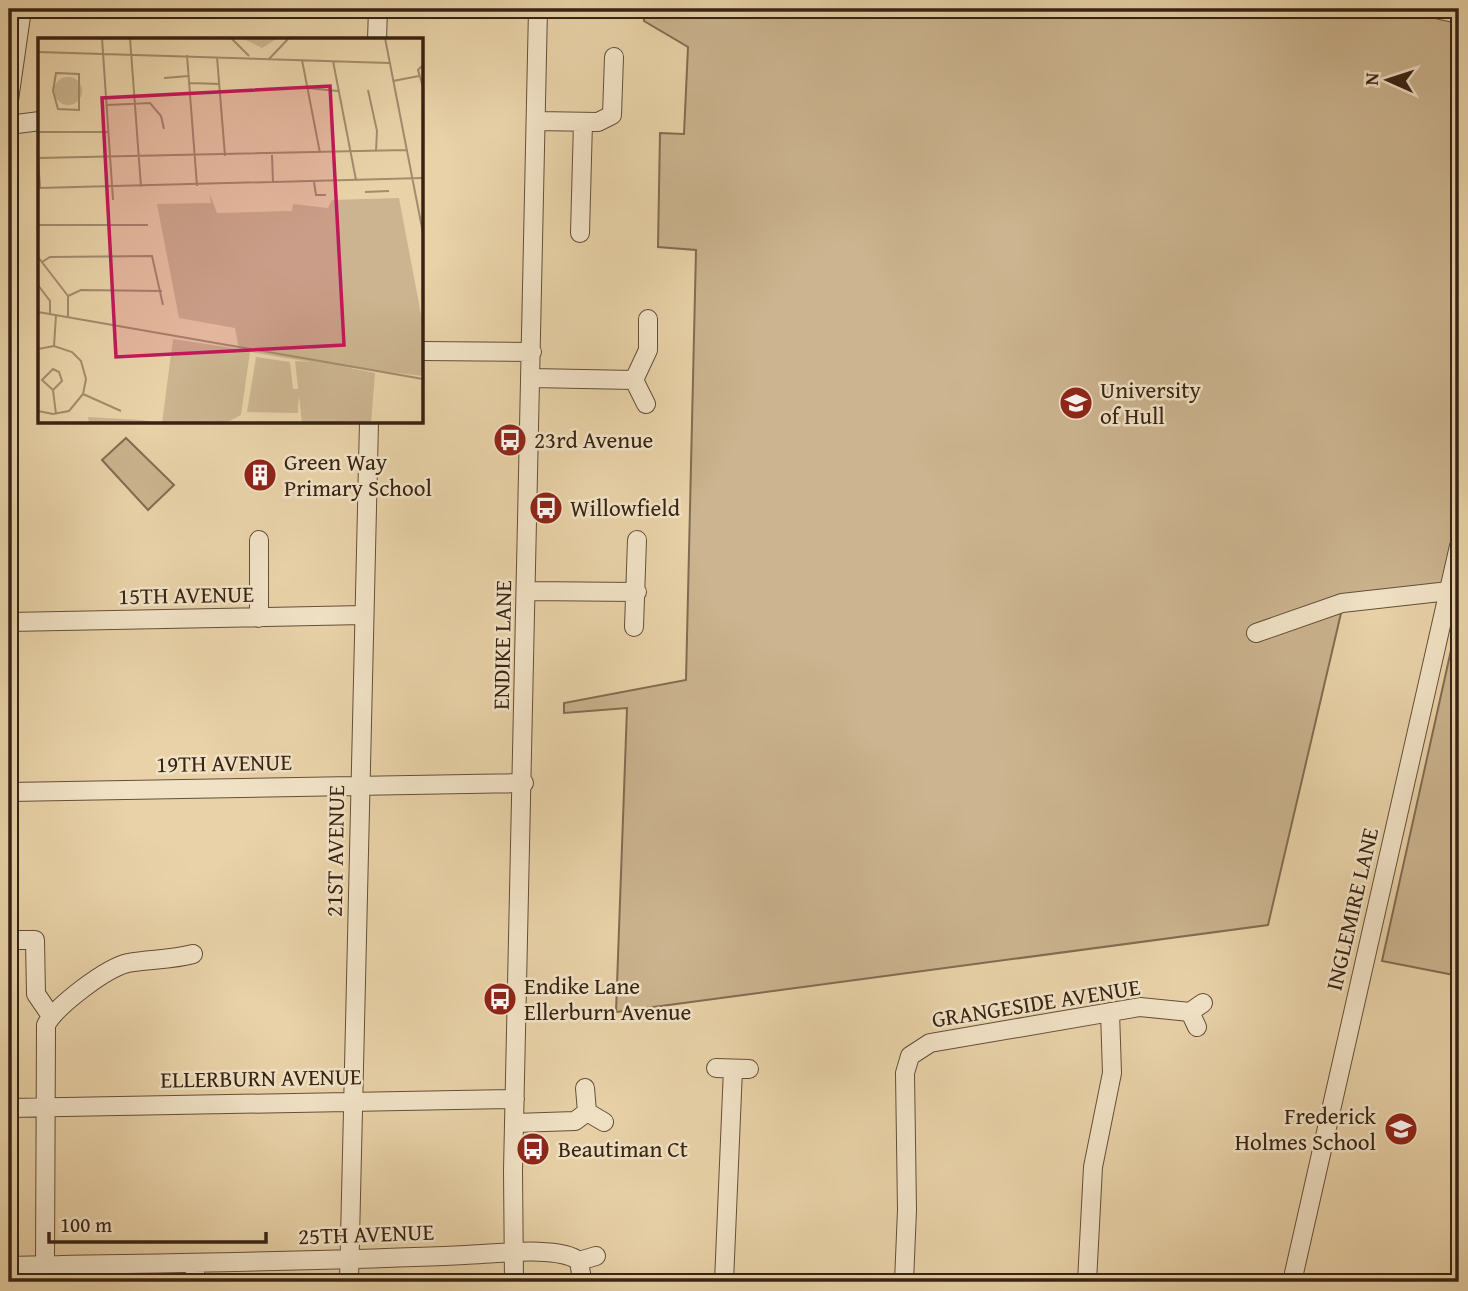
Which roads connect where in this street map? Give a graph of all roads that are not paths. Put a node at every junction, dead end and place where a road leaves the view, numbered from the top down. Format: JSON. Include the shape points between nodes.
{"nodes":[{"id":1,"x":22,"y":9,"type":"edge"},
{"id":2,"x":378,"y":9,"type":"edge"},
{"id":3,"x":538,"y":9,"type":"edge"},
{"id":4,"x":1436,"y":9,"type":"edge"},
{"id":5,"x":1459,"y":14,"type":"edge"},
{"id":6,"x":377,"y":38,"type":"edge"},
{"id":7,"x":614,"y":57,"type":"dead end"},
{"id":8,"x":9,"y":100,"type":"edge"},
{"id":9,"x":38,"y":121,"type":"edge"},
{"id":10,"x":536,"y":121,"type":"junction"},
{"id":11,"x":583,"y":122,"type":"junction"},
{"id":12,"x":9,"y":125,"type":"edge"},
{"id":13,"x":580,"y":233,"type":"dead end"},
{"id":14,"x":649,"y":318,"type":"dead end"},
{"id":15,"x":424,"y":351,"type":"edge"},
{"id":16,"x":532,"y":352,"type":"junction"},
{"id":17,"x":531,"y":378,"type":"junction"},
{"id":18,"x":634,"y":380,"type":"junction"},
{"id":19,"x":646,"y":404,"type":"dead end"},
{"id":20,"x":369,"y":424,"type":"edge"},
{"id":21,"x":259,"y":540,"type":"dead end"},
{"id":22,"x":637,"y":540,"type":"dead end"},
{"id":23,"x":1459,"y":546,"type":"edge"},
{"id":24,"x":1449,"y":591,"type":"junction"},
{"id":25,"x":527,"y":592,"type":"junction"},
{"id":26,"x":637,"y":592,"type":"junction"},
{"id":27,"x":364,"y":615,"type":"junction"},
{"id":28,"x":259,"y":618,"type":"junction"},
{"id":29,"x":9,"y":622,"type":"edge"},
{"id":30,"x":635,"y":627,"type":"dead end"},
{"id":31,"x":1256,"y":633,"type":"dead end"},
{"id":32,"x":524,"y":783,"type":"junction"},
{"id":33,"x":361,"y":785,"type":"junction"},
{"id":34,"x":9,"y":792,"type":"edge"},
{"id":35,"x":9,"y":940,"type":"edge"},
{"id":36,"x":193,"y":954,"type":"dead end"},
{"id":37,"x":1110,"y":1012,"type":"junction"},
{"id":38,"x":1197,"y":1014,"type":"dead end"},
{"id":39,"x":51,"y":1016,"type":"junction"},
{"id":40,"x":733,"y":1069,"type":"dead end"},
{"id":41,"x":585,"y":1088,"type":"dead end"},
{"id":42,"x":515,"y":1099,"type":"junction"},
{"id":43,"x":354,"y":1101,"type":"junction"},
{"id":44,"x":46,"y":1107,"type":"junction"},
{"id":45,"x":9,"y":1108,"type":"edge"},
{"id":46,"x":587,"y":1112,"type":"junction"},
{"id":47,"x":604,"y":1122,"type":"dead end"},
{"id":48,"x":515,"y":1123,"type":"junction"},
{"id":49,"x":515,"y":1253,"type":"junction"},
{"id":50,"x":349,"y":1260,"type":"junction"},
{"id":51,"x":195,"y":1263,"type":"junction"},
{"id":52,"x":45,"y":1265,"type":"junction"},
{"id":53,"x":9,"y":1266,"type":"edge"},
{"id":54,"x":582,"y":1280,"type":"dead end"},
{"id":55,"x":195,"y":1282,"type":"edge"},
{"id":56,"x":349,"y":1282,"type":"edge"},
{"id":57,"x":514,"y":1282,"type":"edge"},
{"id":58,"x":724,"y":1282,"type":"edge"},
{"id":59,"x":904,"y":1282,"type":"edge"},
{"id":60,"x":1087,"y":1282,"type":"edge"},
{"id":61,"x":1292,"y":1282,"type":"edge"}],
"edges":[{"from":1,"to":8,"type":"street"},
{"from":2,"to":6,"type":"street"},
{"from":3,"to":10,"type":"street","name":"ENDIKE LANE"},
{"from":4,"to":5,"type":"street"},
{"from":7,"to":11,"type":"street","via":[[612,115],[598,122]]},
{"from":9,"to":12,"type":"street"},
{"from":10,"to":11,"type":"street"},
{"from":10,"to":16,"type":"street","name":"ENDIKE LANE"},
{"from":11,"to":13,"type":"street"},
{"from":14,"to":18,"type":"street","via":[[648,350]]},
{"from":15,"to":16,"type":"street"},
{"from":16,"to":17,"type":"street","name":"ENDIKE LANE"},
{"from":17,"to":18,"type":"street"},
{"from":17,"to":25,"type":"street","name":"ENDIKE LANE"},
{"from":18,"to":19,"type":"street"},
{"from":20,"to":27,"type":"street","name":"21ST AVENUE"},
{"from":21,"to":28,"type":"street"},
{"from":22,"to":26,"type":"street"},
{"from":23,"to":24,"type":"street","name":"INGLEMIRE LANE"},
{"from":24,"to":31,"type":"street","via":[[1342,603]]},
{"from":24,"to":61,"type":"street","name":"INGLEMIRE LANE"},
{"from":25,"to":26,"type":"street"},
{"from":25,"to":32,"type":"street","name":"ENDIKE LANE"},
{"from":26,"to":30,"type":"street"},
{"from":27,"to":28,"type":"street","name":"15TH AVENUE"},
{"from":27,"to":33,"type":"street","name":"21ST AVENUE"},
{"from":28,"to":29,"type":"street","name":"15TH AVENUE"},
{"from":32,"to":33,"type":"street","name":"19TH AVENUE"},
{"from":32,"to":42,"type":"street","name":"ENDIKE LANE"},
{"from":33,"to":34,"type":"street","name":"19TH AVENUE"},
{"from":33,"to":43,"type":"street","name":"21ST AVENUE"},
{"from":35,"to":39,"type":"street","via":[[35,940],[36,994]]},
{"from":36,"to":39,"type":"street","via":[[120,965]]},
{"from":37,"to":38,"type":"street","name":"GRANGESIDE AVENUE","via":[[1140,1007]]},
{"from":37,"to":59,"type":"street","name":"GRANGESIDE AVENUE","via":[[930,1043],[910,1056],[905,1073]]},
{"from":37,"to":60,"type":"street","via":[[1112,1073],[1093,1167]]},
{"from":39,"to":44,"type":"street","via":[[45,1040]]},
{"from":40,"to":58,"type":"street"},
{"from":41,"to":46,"type":"street"},
{"from":42,"to":43,"type":"street","name":"ELLERBURN AVENUE"},
{"from":42,"to":48,"type":"street","name":"ENDIKE LANE"},
{"from":43,"to":44,"type":"street","name":"ELLERBURN AVENUE"},
{"from":43,"to":50,"type":"street","name":"21ST AVENUE"},
{"from":44,"to":45,"type":"street","name":"ELLERBURN AVENUE"},
{"from":44,"to":52,"type":"street"},
{"from":46,"to":47,"type":"street"},
{"from":46,"to":48,"type":"street","via":[[575,1121]]},
{"from":48,"to":49,"type":"street","name":"ENDIKE LANE"},
{"from":49,"to":50,"type":"street","name":"25TH AVENUE"},
{"from":49,"to":54,"type":"street","name":"25TH AVENUE","via":[[569,1253],[588,1259]]},
{"from":49,"to":57,"type":"street","name":"ENDIKE LANE"},
{"from":50,"to":51,"type":"street","name":"25TH AVENUE"},
{"from":50,"to":56,"type":"street","name":"21ST AVENUE"},
{"from":51,"to":52,"type":"street","name":"25TH AVENUE"},
{"from":51,"to":55,"type":"street"},
{"from":52,"to":53,"type":"street","name":"25TH AVENUE"}]}
